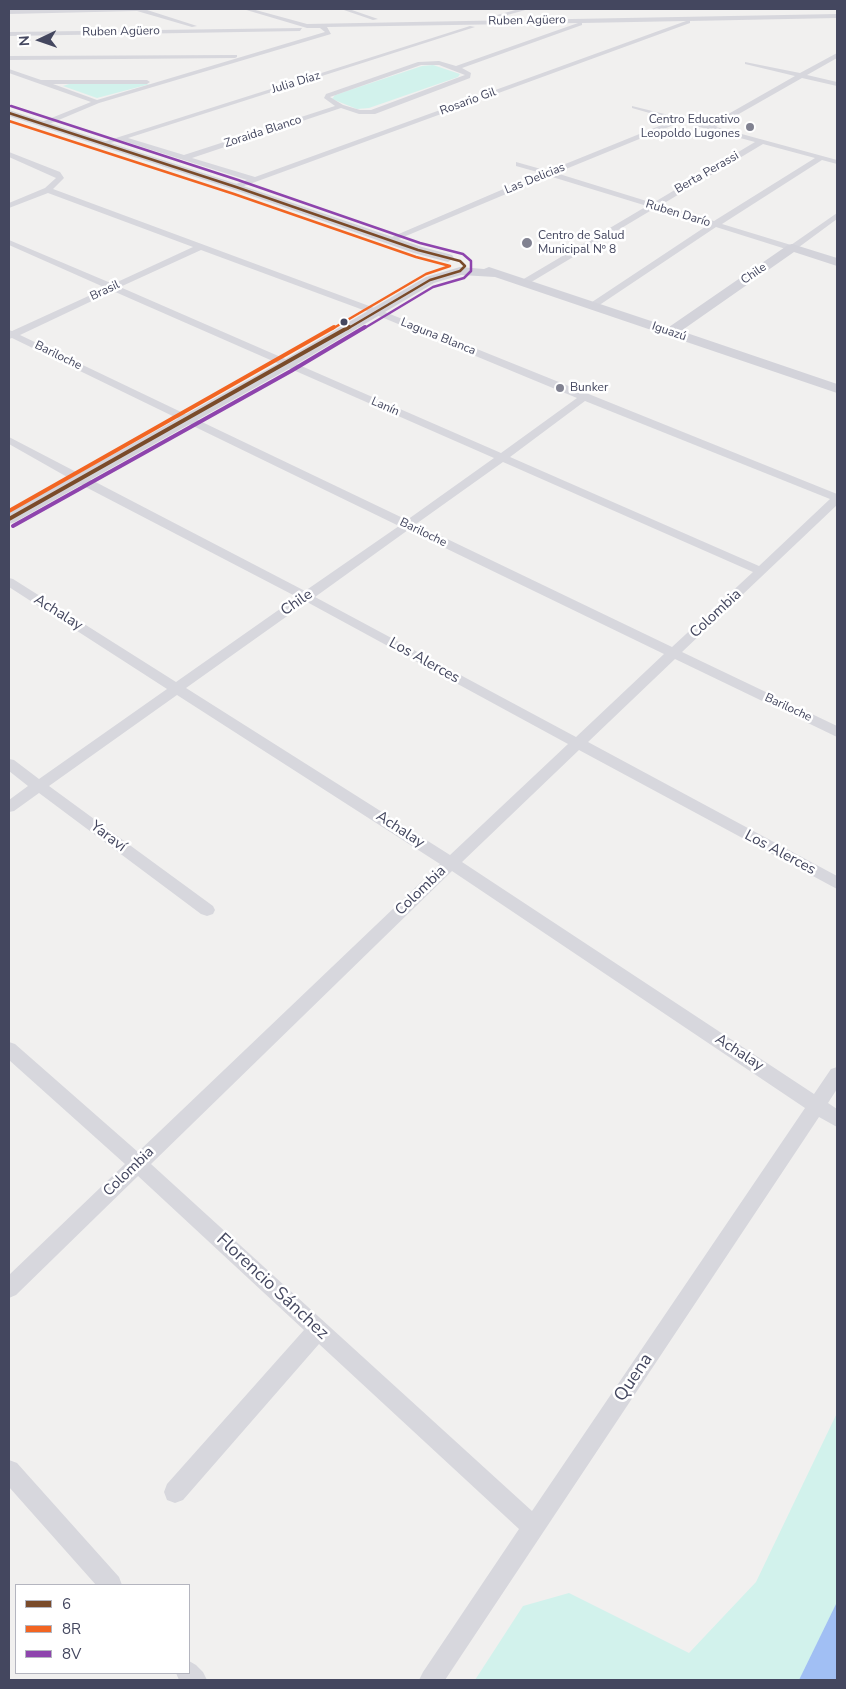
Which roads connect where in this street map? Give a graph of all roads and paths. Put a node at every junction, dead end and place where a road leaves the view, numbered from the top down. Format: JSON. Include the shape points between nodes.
{"nodes":[{"id":1,"x":139,"y":9,"type":"edge"},
{"id":2,"x":246,"y":9,"type":"edge"},
{"id":3,"x":271,"y":9,"type":"edge"},
{"id":4,"x":344,"y":9,"type":"edge"},
{"id":5,"x":526,"y":9,"type":"edge"},
{"id":6,"x":52,"y":10,"type":"edge"},
{"id":7,"x":542,"y":11,"type":"dead end"},
{"id":8,"x":9,"y":12,"type":"edge"},
{"id":9,"x":837,"y":16,"type":"edge"},
{"id":10,"x":670,"y":18,"type":"junction"},
{"id":11,"x":700,"y":18,"type":"junction"},
{"id":12,"x":381,"y":20,"type":"junction"},
{"id":13,"x":556,"y":20,"type":"junction"},
{"id":14,"x":593,"y":20,"type":"junction"},
{"id":15,"x":543,"y":21,"type":"junction"},
{"id":16,"x":488,"y":22,"type":"junction"},
{"id":17,"x":580,"y":24,"type":"junction"},
{"id":18,"x":474,"y":26,"type":"junction"},
{"id":19,"x":322,"y":27,"type":"junction"},
{"id":20,"x":207,"y":30,"type":"junction"},
{"id":21,"x":9,"y":34,"type":"edge"},
{"id":22,"x":262,"y":53,"type":"junction"},
{"id":23,"x":837,"y":55,"type":"edge"},
{"id":24,"x":9,"y":58,"type":"edge"},
{"id":25,"x":747,"y":63,"type":"dead end"},
{"id":26,"x":348,"y":66,"type":"junction"},
{"id":27,"x":456,"y":68,"type":"junction"},
{"id":28,"x":9,"y":71,"type":"edge"},
{"id":29,"x":802,"y":76,"type":"junction"},
{"id":30,"x":378,"y":78,"type":"junction"},
{"id":31,"x":41,"y":82,"type":"junction"},
{"id":32,"x":165,"y":82,"type":"junction"},
{"id":33,"x":837,"y":84,"type":"edge"},
{"id":34,"x":422,"y":94,"type":"junction"},
{"id":35,"x":431,"y":97,"type":"dead end"},
{"id":36,"x":97,"y":102,"type":"junction"},
{"id":37,"x":447,"y":103,"type":"dead end"},
{"id":38,"x":341,"y":106,"type":"junction"},
{"id":39,"x":455,"y":106,"type":"junction"},
{"id":40,"x":634,"y":108,"type":"dead end"},
{"id":41,"x":9,"y":112,"type":"edge"},
{"id":42,"x":680,"y":120,"type":"junction"},
{"id":43,"x":42,"y":125,"type":"junction"},
{"id":44,"x":709,"y":128,"type":"junction"},
{"id":45,"x":120,"y":138,"type":"junction"},
{"id":46,"x":761,"y":142,"type":"junction"},
{"id":47,"x":104,"y":143,"type":"junction"},
{"id":48,"x":9,"y":154,"type":"edge"},
{"id":49,"x":184,"y":158,"type":"junction"},
{"id":50,"x":821,"y":158,"type":"junction"},
{"id":51,"x":837,"y":162,"type":"edge"},
{"id":52,"x":519,"y":164,"type":"dead end"},
{"id":53,"x":549,"y":173,"type":"junction"},
{"id":54,"x":255,"y":180,"type":"junction"},
{"id":55,"x":236,"y":187,"type":"junction"},
{"id":56,"x":48,"y":190,"type":"junction"},
{"id":57,"x":9,"y":206,"type":"edge"},
{"id":58,"x":652,"y":206,"type":"junction"},
{"id":59,"x":837,"y":215,"type":"edge"},
{"id":60,"x":714,"y":225,"type":"junction"},
{"id":61,"x":391,"y":239,"type":"junction"},
{"id":62,"x":9,"y":242,"type":"edge"},
{"id":63,"x":200,"y":247,"type":"junction"},
{"id":64,"x":792,"y":248,"type":"junction"},
{"id":65,"x":418,"y":250,"type":"junction"},
{"id":66,"x":448,"y":258,"type":"junction"},
{"id":67,"x":837,"y":262,"type":"edge"},
{"id":68,"x":432,"y":266,"type":"junction"},
{"id":69,"x":457,"y":269,"type":"junction"},
{"id":70,"x":525,"y":282,"type":"junction"},
{"id":71,"x":113,"y":288,"type":"junction"},
{"id":72,"x":417,"y":288,"type":"junction"},
{"id":73,"x":592,"y":306,"type":"junction"},
{"id":74,"x":377,"y":312,"type":"junction"},
{"id":75,"x":671,"y":332,"type":"junction"},
{"id":76,"x":10,"y":334,"type":"edge"},
{"id":77,"x":287,"y":364,"type":"junction"},
{"id":78,"x":837,"y":389,"type":"edge"},
{"id":79,"x":584,"y":397,"type":"junction"},
{"id":80,"x":189,"y":418,"type":"junction"},
{"id":81,"x":9,"y":440,"type":"edge"},
{"id":82,"x":502,"y":458,"type":"junction"},
{"id":83,"x":80,"y":480,"type":"junction"},
{"id":84,"x":837,"y":498,"type":"edge"},
{"id":85,"x":9,"y":519,"type":"edge"},
{"id":86,"x":407,"y":525,"type":"junction"},
{"id":87,"x":761,"y":571,"type":"junction"},
{"id":88,"x":9,"y":582,"type":"edge"},
{"id":89,"x":306,"y":597,"type":"junction"},
{"id":90,"x":673,"y":654,"type":"junction"},
{"id":91,"x":178,"y":688,"type":"junction"},
{"id":92,"x":837,"y":732,"type":"edge"},
{"id":93,"x":577,"y":744,"type":"junction"},
{"id":94,"x":9,"y":764,"type":"edge"},
{"id":95,"x":39,"y":786,"type":"junction"},
{"id":96,"x":9,"y":807,"type":"edge"},
{"id":97,"x":451,"y":863,"type":"junction"},
{"id":98,"x":837,"y":884,"type":"edge"},
{"id":99,"x":207,"y":910,"type":"dead end"},
{"id":100,"x":9,"y":1049,"type":"edge"},
{"id":101,"x":837,"y":1075,"type":"edge"},
{"id":102,"x":817,"y":1105,"type":"junction"},
{"id":103,"x":837,"y":1119,"type":"edge"},
{"id":104,"x":138,"y":1164,"type":"junction"},
{"id":105,"x":9,"y":1288,"type":"edge"},
{"id":106,"x":318,"y":1329,"type":"junction"},
{"id":107,"x":9,"y":1470,"type":"edge"},
{"id":108,"x":175,"y":1492,"type":"dead end"},
{"id":109,"x":534,"y":1528,"type":"junction"},
{"id":110,"x":110,"y":1584,"type":"edge"},
{"id":111,"x":431,"y":1680,"type":"edge"}],
"edges":[{"from":1,"to":6,"type":"street"},
{"from":1,"to":20,"type":"street"},
{"from":2,"to":19,"type":"street","name":"Ruben Agüero"},
{"from":3,"to":12,"type":"street","via":[[322,21]]},
{"from":4,"to":12,"type":"street"},
{"from":5,"to":12,"type":"street","via":[[499,16]]},
{"from":6,"to":8,"type":"street"},
{"from":7,"to":15,"type":"street"},
{"from":9,"to":11,"type":"street","name":"Ruben Agüero"},
{"from":10,"to":11,"type":"street","name":"Ruben Agüero"},
{"from":10,"to":14,"type":"street","name":"Ruben Agüero"},
{"from":10,"to":17,"type":"street","via":[[649,22]]},
{"from":11,"to":39,"type":"street","name":"Rosario Gil"},
{"from":13,"to":14,"type":"street","name":"Ruben Agüero"},
{"from":13,"to":15,"type":"street","name":"Ruben Agüero"},
{"from":13,"to":17,"type":"street"},
{"from":13,"to":18,"type":"street"},
{"from":14,"to":17,"type":"street"},
{"from":15,"to":16,"type":"street","name":"Ruben Agüero"},
{"from":16,"to":18,"type":"street","name":"Julia Díaz"},
{"from":16,"to":19,"type":"street","name":"Ruben Agüero"},
{"from":17,"to":27,"type":"street"},
{"from":18,"to":26,"type":"street","name":"Julia Díaz"},
{"from":19,"to":20,"type":"street","name":"Ruben Agüero"},
{"from":19,"to":22,"type":"street","via":[[329,33]]},
{"from":20,"to":21,"type":"street","name":"Ruben Agüero"},
{"from":22,"to":24,"type":"street"},
{"from":22,"to":32,"type":"street"},
{"from":23,"to":29,"type":"street"},
{"from":25,"to":29,"type":"street"},
{"from":26,"to":30,"type":"street"},
{"from":26,"to":45,"type":"street","name":"Julia Díaz"},
{"from":27,"to":30,"type":"street","via":[[429,62]]},
{"from":27,"to":34,"type":"street","via":[[469,74],[468,77]]},
{"from":28,"to":31,"type":"street"},
{"from":29,"to":33,"type":"street"},
{"from":29,"to":44,"type":"street"},
{"from":30,"to":38,"type":"street","via":[[328,94],[326,97]]},
{"from":31,"to":32,"type":"street"},
{"from":31,"to":36,"type":"street"},
{"from":32,"to":36,"type":"street"},
{"from":34,"to":35,"type":"street"},
{"from":34,"to":38,"type":"street","via":[[366,113]]},
{"from":36,"to":43,"type":"street"},
{"from":37,"to":39,"type":"street"},
{"from":38,"to":49,"type":"street","name":"Zoraida Blanco"},
{"from":39,"to":54,"type":"street","name":"Rosario Gil"},
{"from":40,"to":42,"type":"street"},
{"from":41,"to":43,"type":"main road"},
{"from":42,"to":44,"type":"street"},
{"from":42,"to":53,"type":"street","name":"Las Delicias"},
{"from":43,"to":47,"type":"main road"},
{"from":44,"to":46,"type":"street"},
{"from":45,"to":47,"type":"street","name":"Julia Díaz"},
{"from":45,"to":49,"type":"street"},
{"from":46,"to":50,"type":"street"},
{"from":46,"to":58,"type":"street","name":"Berta Perassi"},
{"from":47,"to":55,"type":"main road"},
{"from":48,"to":56,"type":"street","via":[[57,174],[60,178]]},
{"from":49,"to":54,"type":"street"},
{"from":50,"to":51,"type":"street"},
{"from":50,"to":60,"type":"street"},
{"from":52,"to":53,"type":"street","name":"Ruben Darío"},
{"from":53,"to":58,"type":"street","name":"Ruben Darío"},
{"from":53,"to":61,"type":"street","name":"Las Delicias"},
{"from":54,"to":55,"type":"street","name":"Rosario Gil"},
{"from":55,"to":61,"type":"main road"},
{"from":56,"to":57,"type":"street"},
{"from":56,"to":63,"type":"street","name":"Laguna Blanca"},
{"from":58,"to":60,"type":"street","name":"Ruben Darío"},
{"from":58,"to":70,"type":"street","name":"Berta Perassi"},
{"from":59,"to":64,"type":"street","name":"Chile"},
{"from":60,"to":64,"type":"street","name":"Ruben Darío"},
{"from":60,"to":73,"type":"street"},
{"from":61,"to":65,"type":"main road"},
{"from":62,"to":71,"type":"street","name":"Lanín"},
{"from":63,"to":71,"type":"street","name":"Brasil"},
{"from":63,"to":74,"type":"street","name":"Laguna Blanca"},
{"from":64,"to":67,"type":"main road","name":"Ruben Darío"},
{"from":64,"to":75,"type":"main road","name":"Chile"},
{"from":65,"to":66,"type":"main road"},
{"from":65,"to":68,"type":"main road"},
{"from":66,"to":68,"type":"main road"},
{"from":66,"to":69,"type":"main road","via":[[454,259]]},
{"from":68,"to":69,"type":"main road"},
{"from":68,"to":72,"type":"main road"},
{"from":69,"to":70,"type":"main road","name":"Iguazú","via":[[501,274]]},
{"from":69,"to":72,"type":"main road"},
{"from":70,"to":73,"type":"main road","name":"Iguazú"},
{"from":71,"to":76,"type":"street","name":"Brasil"},
{"from":71,"to":77,"type":"street","name":"Lanín"},
{"from":72,"to":74,"type":"main road"},
{"from":73,"to":75,"type":"main road","name":"Iguazú"},
{"from":74,"to":77,"type":"main road"},
{"from":74,"to":79,"type":"street","name":"Laguna Blanca"},
{"from":75,"to":78,"type":"main road","name":"Iguazú"},
{"from":76,"to":80,"type":"street","name":"Bariloche"},
{"from":77,"to":80,"type":"main road"},
{"from":77,"to":82,"type":"street","name":"Lanín"},
{"from":79,"to":82,"type":"street","name":"Chile"},
{"from":79,"to":84,"type":"street","name":"Laguna Blanca"},
{"from":80,"to":83,"type":"main road"},
{"from":80,"to":86,"type":"street","name":"Bariloche"},
{"from":81,"to":83,"type":"street","name":"Los Alerces"},
{"from":82,"to":86,"type":"street","name":"Chile"},
{"from":82,"to":87,"type":"street","name":"Lanín"},
{"from":83,"to":85,"type":"main road"},
{"from":83,"to":89,"type":"street","name":"Los Alerces"},
{"from":84,"to":87,"type":"street","name":"Colombia"},
{"from":86,"to":89,"type":"street","name":"Chile"},
{"from":86,"to":90,"type":"street","name":"Bariloche"},
{"from":87,"to":90,"type":"street","name":"Colombia"},
{"from":88,"to":91,"type":"street","name":"Achalay"},
{"from":89,"to":91,"type":"street","name":"Chile"},
{"from":89,"to":93,"type":"street","name":"Los Alerces"},
{"from":90,"to":92,"type":"street","name":"Bariloche"},
{"from":90,"to":93,"type":"street","name":"Colombia"},
{"from":91,"to":95,"type":"street","name":"Chile"},
{"from":91,"to":97,"type":"street","name":"Achalay"},
{"from":93,"to":97,"type":"street","name":"Colombia"},
{"from":93,"to":98,"type":"street","name":"Los Alerces"},
{"from":94,"to":95,"type":"street","name":"Yaraví"},
{"from":95,"to":96,"type":"street","name":"Chile"},
{"from":95,"to":99,"type":"street","name":"Yaraví"},
{"from":97,"to":102,"type":"street","name":"Achalay"},
{"from":97,"to":104,"type":"street","name":"Colombia"},
{"from":100,"to":104,"type":"street","name":"Florencio Sánchez"},
{"from":101,"to":102,"type":"street","name":"Quena"},
{"from":102,"to":103,"type":"street","name":"Achalay"},
{"from":102,"to":109,"type":"street","name":"Quena"},
{"from":104,"to":105,"type":"street","name":"Colombia"},
{"from":104,"to":106,"type":"street","name":"Florencio Sánchez"},
{"from":106,"to":108,"type":"street"},
{"from":106,"to":109,"type":"street","name":"Florencio Sánchez"},
{"from":107,"to":110,"type":"street"},
{"from":109,"to":111,"type":"street","name":"Quena"}]}
